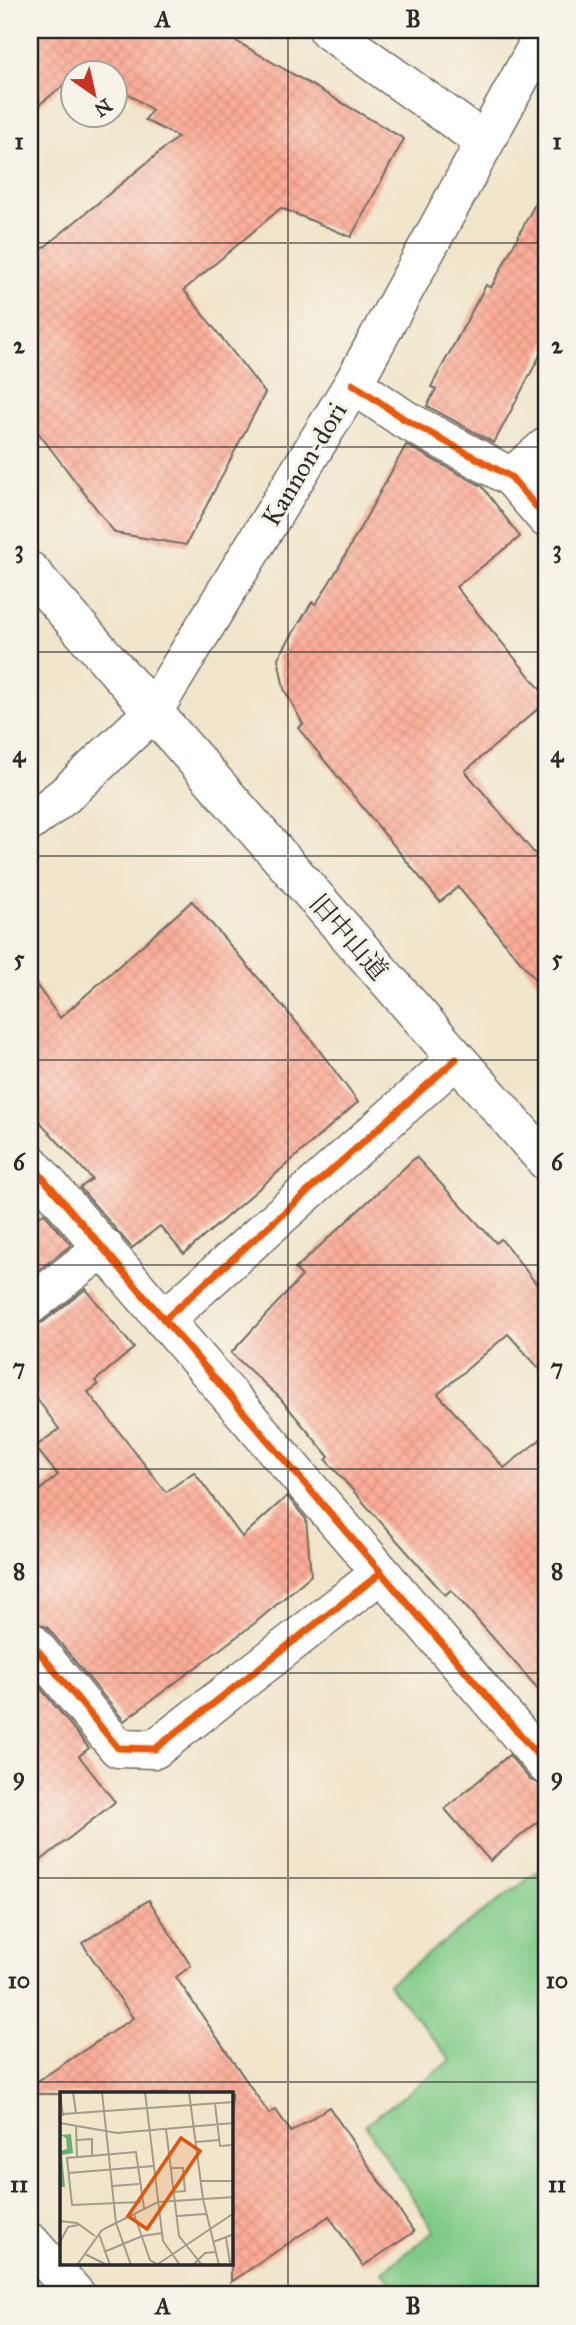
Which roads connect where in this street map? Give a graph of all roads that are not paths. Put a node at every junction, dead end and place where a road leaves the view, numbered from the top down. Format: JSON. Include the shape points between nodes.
{"nodes":[{"id":1,"x":328,"y":30,"type":"edge"},
{"id":2,"x":546,"y":30,"type":"edge"},
{"id":3,"x":485,"y":142,"type":"junction"},
{"id":4,"x":353,"y":384,"type":"junction"},
{"id":5,"x":546,"y":447,"type":"edge"},
{"id":6,"x":511,"y":477,"type":"junction"},
{"id":7,"x":546,"y":518,"type":"edge"},
{"id":8,"x":30,"y":571,"type":"edge"},
{"id":9,"x":152,"y":713,"type":"junction"},
{"id":10,"x":30,"y":822,"type":"edge"},
{"id":11,"x":456,"y":1059,"type":"junction"},
{"id":12,"x":546,"y":1161,"type":"edge"},
{"id":13,"x":30,"y":1163,"type":"edge"},
{"id":14,"x":104,"y":1247,"type":"junction"},
{"id":15,"x":30,"y":1305,"type":"edge"},
{"id":16,"x":164,"y":1320,"type":"junction"},
{"id":17,"x":381,"y":1573,"type":"junction"},
{"id":18,"x":30,"y":1641,"type":"edge"},
{"id":19,"x":546,"y":1765,"type":"edge"},
{"id":20,"x":30,"y":2242,"type":"edge"},
{"id":21,"x":76,"y":2295,"type":"edge"}],
"edges":[{"from":1,"to":3,"type":"street"},
{"from":2,"to":3,"type":"street","name":"Kannon-dori"},
{"from":3,"to":4,"type":"street","name":"Kannon-dori"},
{"from":4,"to":6,"type":"street","via":[[404,419]]},
{"from":4,"to":9,"type":"street","name":"Kannon-dori"},
{"from":5,"to":6,"type":"street"},
{"from":6,"to":7,"type":"street"},
{"from":8,"to":9,"type":"street","name":"旧中山道"},
{"from":9,"to":10,"type":"street","name":"Kannon-dori","via":[[65,796]]},
{"from":9,"to":11,"type":"street","name":"旧中山道"},
{"from":11,"to":12,"type":"street","name":"旧中山道"},
{"from":11,"to":16,"type":"street"},
{"from":13,"to":14,"type":"street"},
{"from":14,"to":15,"type":"street"},
{"from":14,"to":16,"type":"street"},
{"from":16,"to":17,"type":"street"},
{"from":17,"to":18,"type":"street","via":[[155,1749],[118,1748]]},
{"from":17,"to":19,"type":"street"},
{"from":20,"to":21,"type":"street"}]}
